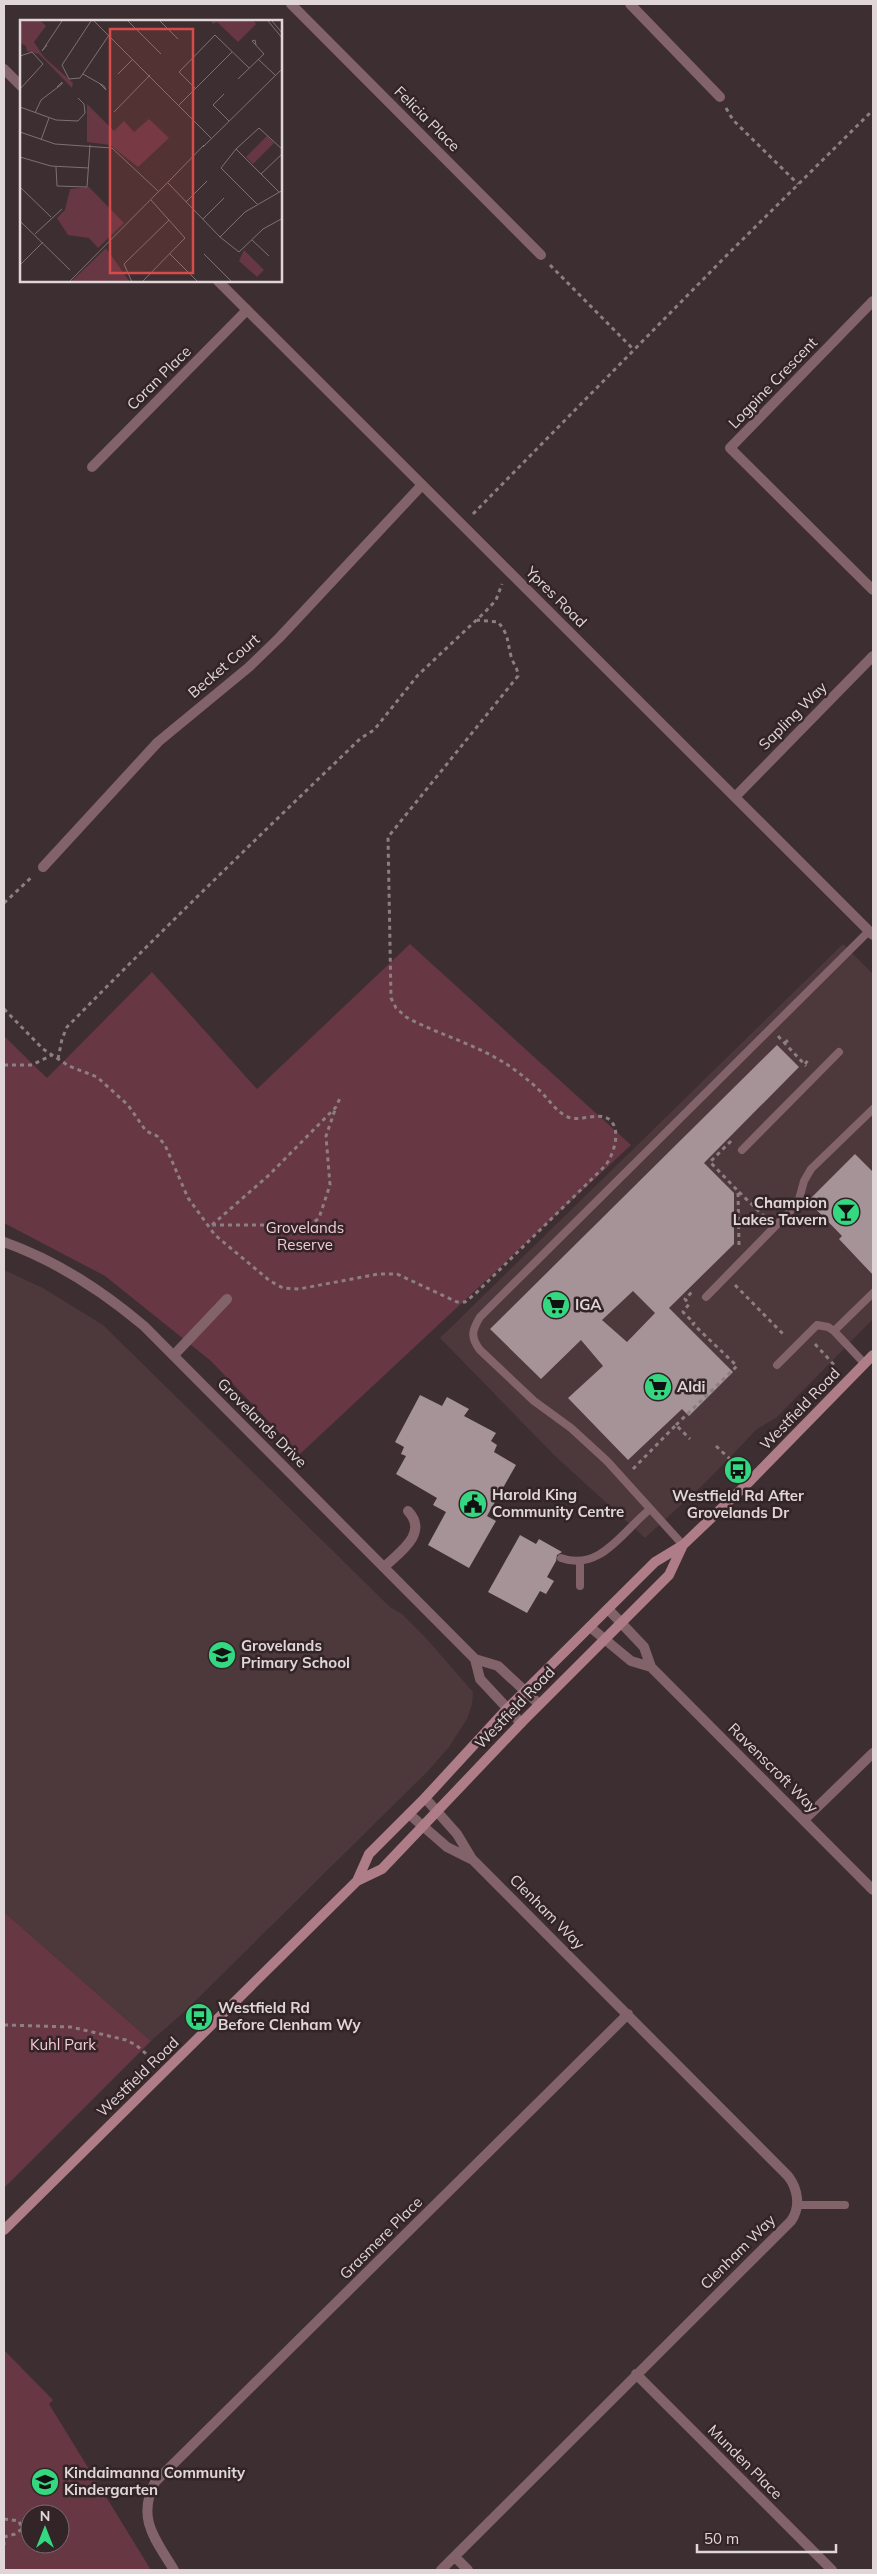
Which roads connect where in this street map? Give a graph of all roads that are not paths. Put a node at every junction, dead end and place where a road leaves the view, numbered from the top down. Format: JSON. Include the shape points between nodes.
{"nodes":[{"id":1,"x":291,"y":4,"type":"edge"},
{"id":2,"x":630,"y":4,"type":"edge"},
{"id":3,"x":4,"y":69,"type":"edge"},
{"id":4,"x":20,"y":85,"type":"edge"},
{"id":5,"x":720,"y":97,"type":"road end"},
{"id":6,"x":542,"y":255,"type":"road end"},
{"id":7,"x":219,"y":282,"type":"edge"},
{"id":8,"x":873,"y":301,"type":"edge"},
{"id":9,"x":247,"y":310,"type":"junction"},
{"id":10,"x":92,"y":467,"type":"dead end"},
{"id":11,"x":422,"y":485,"type":"junction"},
{"id":12,"x":873,"y":590,"type":"edge"},
{"id":13,"x":873,"y":656,"type":"edge"},
{"id":14,"x":735,"y":797,"type":"junction"},
{"id":15,"x":43,"y":867,"type":"road end"},
{"id":16,"x":871,"y":933,"type":"edge"},
{"id":17,"x":840,"y":1052,"type":"dead end"},
{"id":18,"x":873,"y":1109,"type":"edge"},
{"id":19,"x":742,"y":1150,"type":"dead end"},
{"id":20,"x":4,"y":1242,"type":"edge"},
{"id":21,"x":873,"y":1294,"type":"edge"},
{"id":22,"x":706,"y":1297,"type":"dead end"},
{"id":23,"x":227,"y":1299,"type":"dead end"},
{"id":24,"x":834,"y":1331,"type":"junction"},
{"id":25,"x":174,"y":1355,"type":"junction"},
{"id":26,"x":873,"y":1355,"type":"edge"},
{"id":27,"x":777,"y":1364,"type":"dead end"},
{"id":28,"x":865,"y":1364,"type":"junction"},
{"id":29,"x":649,"y":1510,"type":"junction"},
{"id":30,"x":408,"y":1511,"type":"dead end"},
{"id":31,"x":683,"y":1546,"type":"junction"},
{"id":32,"x":561,"y":1558,"type":"dead end"},
{"id":33,"x":580,"y":1562,"type":"junction"},
{"id":34,"x":384,"y":1567,"type":"junction"},
{"id":35,"x":580,"y":1586,"type":"dead end"},
{"id":36,"x":608,"y":1610,"type":"junction"},
{"id":37,"x":620,"y":1622,"type":"junction"},
{"id":38,"x":590,"y":1627,"type":"junction"},
{"id":39,"x":604,"y":1639,"type":"junction"},
{"id":40,"x":475,"y":1659,"type":"junction"},
{"id":41,"x":651,"y":1667,"type":"junction"},
{"id":42,"x":526,"y":1691,"type":"junction"},
{"id":43,"x":539,"y":1704,"type":"junction"},
{"id":44,"x":507,"y":1709,"type":"junction"},
{"id":45,"x":521,"y":1723,"type":"junction"},
{"id":46,"x":873,"y":1753,"type":"edge"},
{"id":47,"x":426,"y":1798,"type":"junction"},
{"id":48,"x":439,"y":1811,"type":"junction"},
{"id":49,"x":410,"y":1814,"type":"junction"},
{"id":50,"x":804,"y":1820,"type":"junction"},
{"id":51,"x":422,"y":1827,"type":"junction"},
{"id":52,"x":472,"y":1859,"type":"junction"},
{"id":53,"x":357,"y":1881,"type":"junction"},
{"id":54,"x":873,"y":1890,"type":"edge"},
{"id":55,"x":628,"y":2014,"type":"junction"},
{"id":56,"x":845,"y":2205,"type":"dead end"},
{"id":57,"x":797,"y":2206,"type":"junction"},
{"id":58,"x":4,"y":2230,"type":"edge"},
{"id":59,"x":636,"y":2374,"type":"junction"},
{"id":60,"x":455,"y":2556,"type":"junction"},
{"id":61,"x":174,"y":2570,"type":"edge"},
{"id":62,"x":441,"y":2570,"type":"edge"},
{"id":63,"x":468,"y":2570,"type":"edge"},
{"id":64,"x":832,"y":2570,"type":"edge"}],
"edges":[{"from":1,"to":6,"type":"street","name":"Felicia Place"},
{"from":2,"to":5,"type":"street"},
{"from":3,"to":4,"type":"street"},
{"from":7,"to":9,"type":"street","name":"Ypres Road"},
{"from":8,"to":12,"type":"street","name":"Logpine Crescent","via":[[730,448]]},
{"from":9,"to":10,"type":"street","name":"Coran Place"},
{"from":9,"to":11,"type":"street","name":"Ypres Road"},
{"from":11,"to":14,"type":"street","name":"Ypres Road"},
{"from":11,"to":15,"type":"street","name":"Becket Court","via":[[279,638],[158,742]]},
{"from":13,"to":14,"type":"street","name":"Sapling Way"},
{"from":14,"to":16,"type":"street","name":"Ypres Road"},
{"from":16,"to":29,"type":"lane","via":[[480,1317],[473,1328],[473,1340],[480,1350],[534,1401],[607,1462],[644,1500]]},
{"from":17,"to":19,"type":"lane"},
{"from":18,"to":22,"type":"lane","via":[[816,1163],[804,1180],[798,1203]]},
{"from":20,"to":25,"type":"street","name":"Grovelands Drive","via":[[89,1284],[144,1326]]},
{"from":21,"to":24,"type":"lane"},
{"from":23,"to":25,"type":"street"},
{"from":24,"to":27,"type":"lane","via":[[817,1325]]},
{"from":24,"to":28,"type":"lane"},
{"from":25,"to":34,"type":"street","name":"Grovelands Drive"},
{"from":26,"to":28,"type":"main road","name":"Westfield Road"},
{"from":28,"to":31,"type":"main road","name":"Westfield Road"},
{"from":29,"to":31,"type":"lane"},
{"from":29,"to":33,"type":"lane","via":[[602,1553]]},
{"from":30,"to":34,"type":"street","via":[[414,1518],[416,1532]]},
{"from":31,"to":36,"type":"main road","name":"Westfield Road","via":[[655,1562]]},
{"from":31,"to":37,"type":"main road","name":"Westfield Road","via":[[669,1575]]},
{"from":32,"to":33,"type":"lane"},
{"from":33,"to":35,"type":"lane"},
{"from":34,"to":40,"type":"street","name":"Grovelands Drive"},
{"from":36,"to":37,"type":"street","name":"Ravenscroft Way"},
{"from":36,"to":38,"type":"main road","name":"Westfield Road"},
{"from":37,"to":39,"type":"main road","name":"Westfield Road"},
{"from":37,"to":41,"type":"street","name":"Ravenscroft Way","via":[[644,1647]]},
{"from":38,"to":39,"type":"street","name":"Ravenscroft Way"},
{"from":38,"to":42,"type":"main road","name":"Westfield Road"},
{"from":39,"to":41,"type":"street","name":"Ravenscroft Way","via":[[631,1662]]},
{"from":39,"to":43,"type":"main road","name":"Westfield Road"},
{"from":40,"to":42,"type":"street","name":"Grovelands Drive","via":[[498,1666]]},
{"from":40,"to":44,"type":"street","name":"Grovelands Drive","via":[[480,1679]]},
{"from":41,"to":50,"type":"street","name":"Ravenscroft Way"},
{"from":42,"to":43,"type":"street","name":"Grovelands Drive"},
{"from":42,"to":44,"type":"main road","name":"Westfield Road"},
{"from":43,"to":45,"type":"main road","name":"Westfield Road"},
{"from":44,"to":45,"type":"street","name":"Grovelands Drive"},
{"from":44,"to":47,"type":"main road","name":"Westfield Road"},
{"from":45,"to":48,"type":"main road","name":"Westfield Road"},
{"from":46,"to":50,"type":"street"},
{"from":47,"to":48,"type":"street","name":"Clenham Way"},
{"from":47,"to":49,"type":"main road","name":"Westfield Road"},
{"from":48,"to":51,"type":"main road","name":"Westfield Road"},
{"from":48,"to":52,"type":"street","name":"Clenham Way"},
{"from":49,"to":51,"type":"street","name":"Clenham Way"},
{"from":49,"to":53,"type":"main road","name":"Westfield Road","via":[[369,1854]]},
{"from":50,"to":54,"type":"street","name":"Ravenscroft Way"},
{"from":51,"to":52,"type":"street","name":"Clenham Way","via":[[447,1847]]},
{"from":51,"to":53,"type":"main road","name":"Westfield Road","via":[[382,1868]]},
{"from":52,"to":55,"type":"street","name":"Clenham Way"},
{"from":53,"to":58,"type":"main road","name":"Westfield Road"},
{"from":55,"to":57,"type":"street","name":"Clenham Way","via":[[788,2176],[796,2192]]},
{"from":55,"to":61,"type":"street","name":"Grasmere Place","via":[[155,2482],[147,2502],[149,2526]]},
{"from":56,"to":57,"type":"lane"},
{"from":57,"to":59,"type":"street","name":"Clenham Way","via":[[791,2220]]},
{"from":59,"to":60,"type":"street","name":"Clenham Way"},
{"from":59,"to":64,"type":"street","name":"Munden Place"},
{"from":60,"to":62,"type":"street","name":"Clenham Way"},
{"from":60,"to":63,"type":"street"}]}
